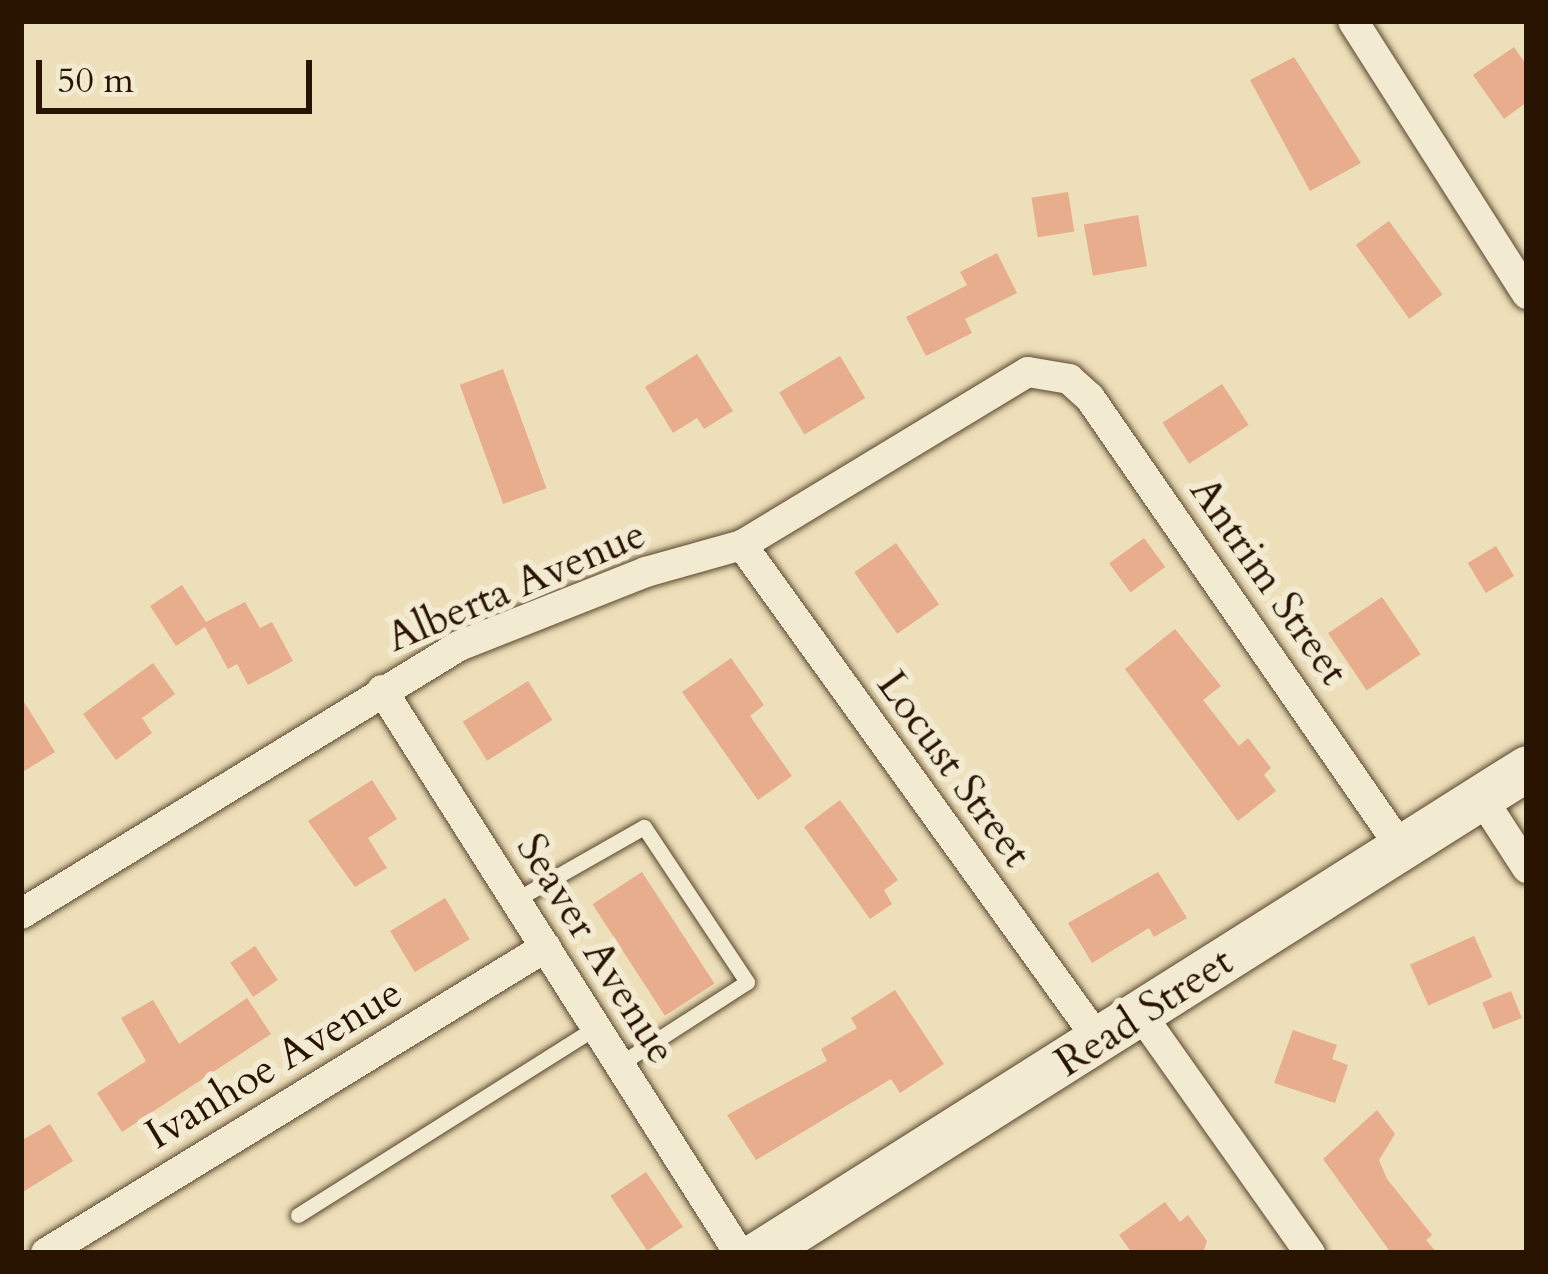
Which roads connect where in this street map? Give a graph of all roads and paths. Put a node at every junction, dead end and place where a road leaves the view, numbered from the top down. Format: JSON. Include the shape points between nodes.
{"nodes":[{"id":1,"x":1353,"y":21,"type":"edge"},
{"id":2,"x":1527,"y":294,"type":"edge"},
{"id":3,"x":1058,"y":375,"type":"joint"},
{"id":4,"x":742,"y":545,"type":"junction"},
{"id":5,"x":382,"y":690,"type":"junction"},
{"id":6,"x":1527,"y":768,"type":"edge"},
{"id":7,"x":1481,"y":797,"type":"junction"},
{"id":8,"x":1400,"y":846,"type":"junction"},
{"id":9,"x":1527,"y":868,"type":"edge"},
{"id":10,"x":517,"y":899,"type":"junction"},
{"id":11,"x":21,"y":914,"type":"edge"},
{"id":12,"x":546,"y":947,"type":"junction"},
{"id":13,"x":1142,"y":1016,"type":"junction"},
{"id":14,"x":596,"y":1028,"type":"junction"},
{"id":15,"x":1100,"y":1042,"type":"junction"},
{"id":16,"x":618,"y":1065,"type":"junction"},
{"id":17,"x":298,"y":1215,"type":"dead end"},
{"id":18,"x":46,"y":1253,"type":"edge"},
{"id":19,"x":739,"y":1253,"type":"edge"},
{"id":20,"x":759,"y":1253,"type":"edge"},
{"id":21,"x":1310,"y":1253,"type":"edge"}],
"edges":[{"from":1,"to":2,"type":"street"},
{"from":3,"to":4,"type":"street","name":"Alberta Avenue","via":[[1028,372]]},
{"from":3,"to":8,"type":"street","name":"Antrim Street","via":[[1090,398]]},
{"from":4,"to":5,"type":"street","name":"Alberta Avenue","via":[[646,572],[480,638]]},
{"from":4,"to":15,"type":"street","name":"Locust Street"},
{"from":5,"to":10,"type":"street","name":"Seaver Avenue"},
{"from":5,"to":11,"type":"street","name":"Alberta Avenue"},
{"from":6,"to":7,"type":"main road","name":"Read Street"},
{"from":7,"to":8,"type":"main road","name":"Read Street"},
{"from":7,"to":9,"type":"street"},
{"from":8,"to":13,"type":"main road","name":"Read Street"},
{"from":10,"to":12,"type":"street","name":"Seaver Avenue"},
{"from":10,"to":16,"type":"lane","via":[[644,827],[747,982]]},
{"from":12,"to":14,"type":"street","name":"Seaver Avenue"},
{"from":12,"to":18,"type":"street","name":"Ivanhoe Avenue"},
{"from":13,"to":15,"type":"main road","name":"Read Street"},
{"from":13,"to":21,"type":"street"},
{"from":14,"to":16,"type":"street","name":"Seaver Avenue"},
{"from":14,"to":17,"type":"lane"},
{"from":15,"to":20,"type":"main road","name":"Read Street"},
{"from":16,"to":19,"type":"street","name":"Seaver Avenue"}]}
